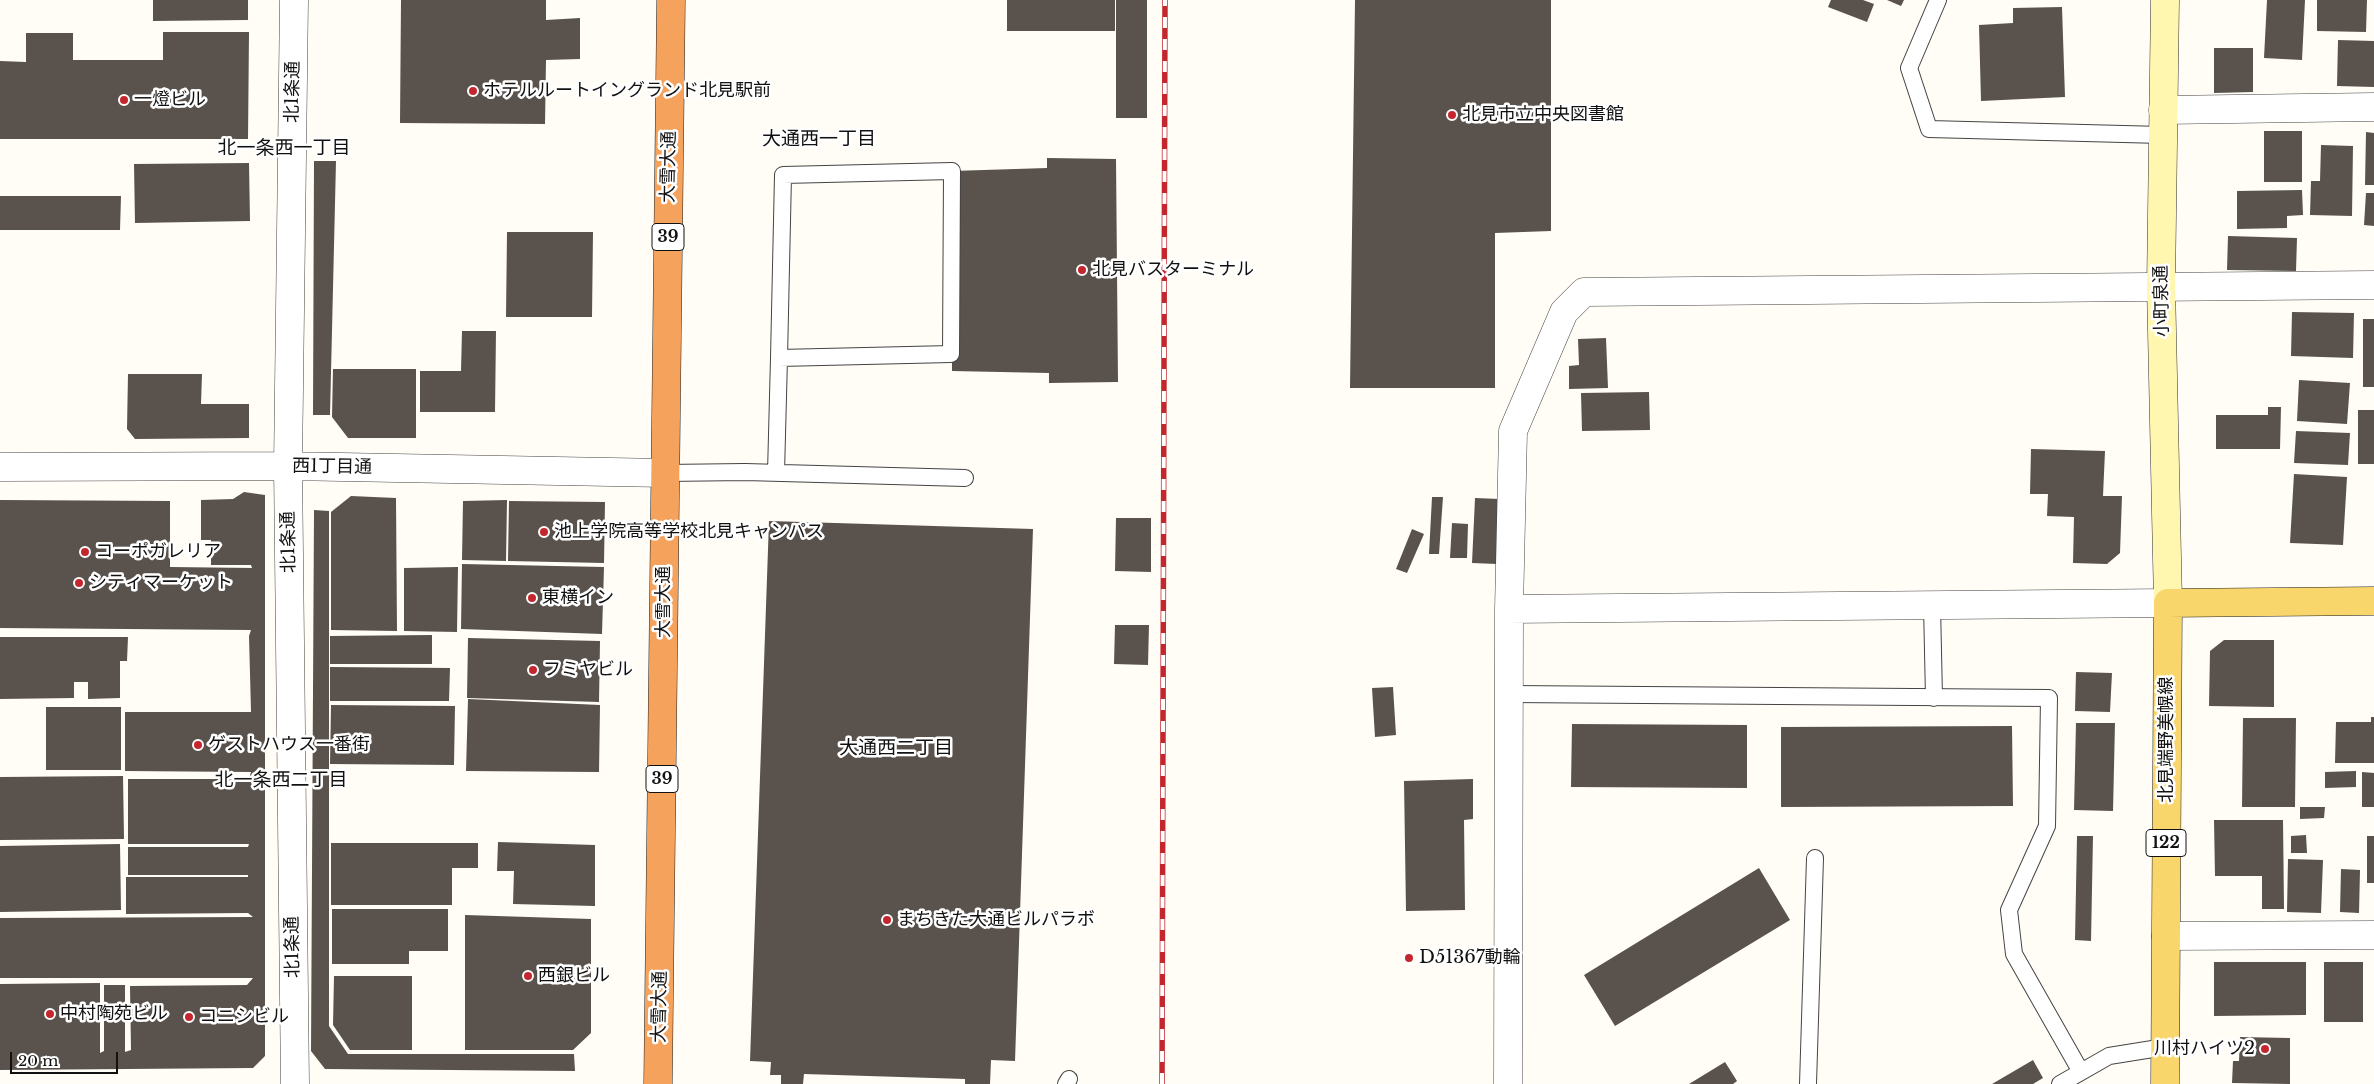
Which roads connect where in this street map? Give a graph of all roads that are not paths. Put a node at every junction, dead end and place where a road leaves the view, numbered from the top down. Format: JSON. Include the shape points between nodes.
{"nodes":[{"id":1,"x":294,"y":0,"type":"edge"},
{"id":2,"x":670,"y":0,"type":"edge"},
{"id":3,"x":1938,"y":0,"type":"edge"},
{"id":4,"x":2165,"y":0,"type":"edge"},
{"id":5,"x":2374,"y":107,"type":"edge"},
{"id":6,"x":2163,"y":123,"type":"junction"},
{"id":7,"x":2374,"y":285,"type":"edge"},
{"id":8,"x":2161,"y":286,"type":"junction"},
{"id":9,"x":778,"y":358,"type":"junction"},
{"id":10,"x":288,"y":466,"type":"junction"},
{"id":11,"x":0,"y":467,"type":"edge"},
{"id":12,"x":776,"y":472,"type":"junction"},
{"id":13,"x":665,"y":473,"type":"junction"},
{"id":14,"x":965,"y":478,"type":"dead end"},
{"id":15,"x":2374,"y":601,"type":"edge"},
{"id":16,"x":2168,"y":603,"type":"junction"},
{"id":17,"x":1932,"y":605,"type":"junction"},
{"id":18,"x":1509,"y":609,"type":"junction"},
{"id":19,"x":1509,"y":694,"type":"junction"},
{"id":20,"x":1934,"y":698,"type":"junction"},
{"id":21,"x":1815,"y":858,"type":"dead end"},
{"id":22,"x":2374,"y":935,"type":"edge"},
{"id":23,"x":2166,"y":936,"type":"junction"},
{"id":24,"x":2165,"y":1047,"type":"junction"},
{"id":25,"x":2081,"y":1072,"type":"junction"},
{"id":26,"x":294,"y":1084,"type":"edge"},
{"id":27,"x":658,"y":1084,"type":"edge"},
{"id":28,"x":1508,"y":1084,"type":"edge"},
{"id":29,"x":1808,"y":1084,"type":"edge"},
{"id":30,"x":2060,"y":1084,"type":"edge"},
{"id":31,"x":2165,"y":1084,"type":"edge"}],
"edges":[{"from":1,"to":10,"type":"street","name":"北1条通"},
{"from":2,"to":13,"type":"highway","name":"大雪大通","number":"39"},
{"from":3,"to":6,"type":"lane","via":[[1909,68],[1929,129]]},
{"from":4,"to":6,"type":"street","name":"小町泉通"},
{"from":5,"to":6,"type":"street"},
{"from":6,"to":8,"type":"street","name":"小町泉通"},
{"from":7,"to":8,"type":"street"},
{"from":8,"to":16,"type":"street","name":"小町泉通"},
{"from":8,"to":18,"type":"street","via":[[1584,292],[1564,312],[1513,431]]},
{"from":9,"to":9,"type":"lane","via":[[783,175],[952,171],[952,354]]},
{"from":9,"to":12,"type":"lane"},
{"from":10,"to":11,"type":"street","name":"西1丁目通"},
{"from":10,"to":13,"type":"street","name":"西1丁目通"},
{"from":10,"to":26,"type":"street","name":"北1条通"},
{"from":12,"to":13,"type":"lane"},
{"from":12,"to":14,"type":"lane"},
{"from":13,"to":27,"type":"highway","name":"大雪大通","number":"39"},
{"from":15,"to":16,"type":"main road"},
{"from":16,"to":17,"type":"street"},
{"from":16,"to":23,"type":"main road","name":"北見端野美幌線","number":"122"},
{"from":17,"to":18,"type":"street"},
{"from":17,"to":20,"type":"lane"},
{"from":18,"to":19,"type":"street"},
{"from":19,"to":20,"type":"lane"},
{"from":19,"to":28,"type":"street"},
{"from":20,"to":25,"type":"lane","via":[[2049,698],[2048,826],[2009,910],[2014,954]]},
{"from":21,"to":29,"type":"lane"},
{"from":22,"to":23,"type":"street"},
{"from":23,"to":24,"type":"main road","name":"北見端野美幌線","number":"122"},
{"from":24,"to":25,"type":"lane","via":[[2109,1056]]},
{"from":24,"to":31,"type":"main road","name":"北見端野美幌線","number":"122"},
{"from":25,"to":30,"type":"lane"}]}
